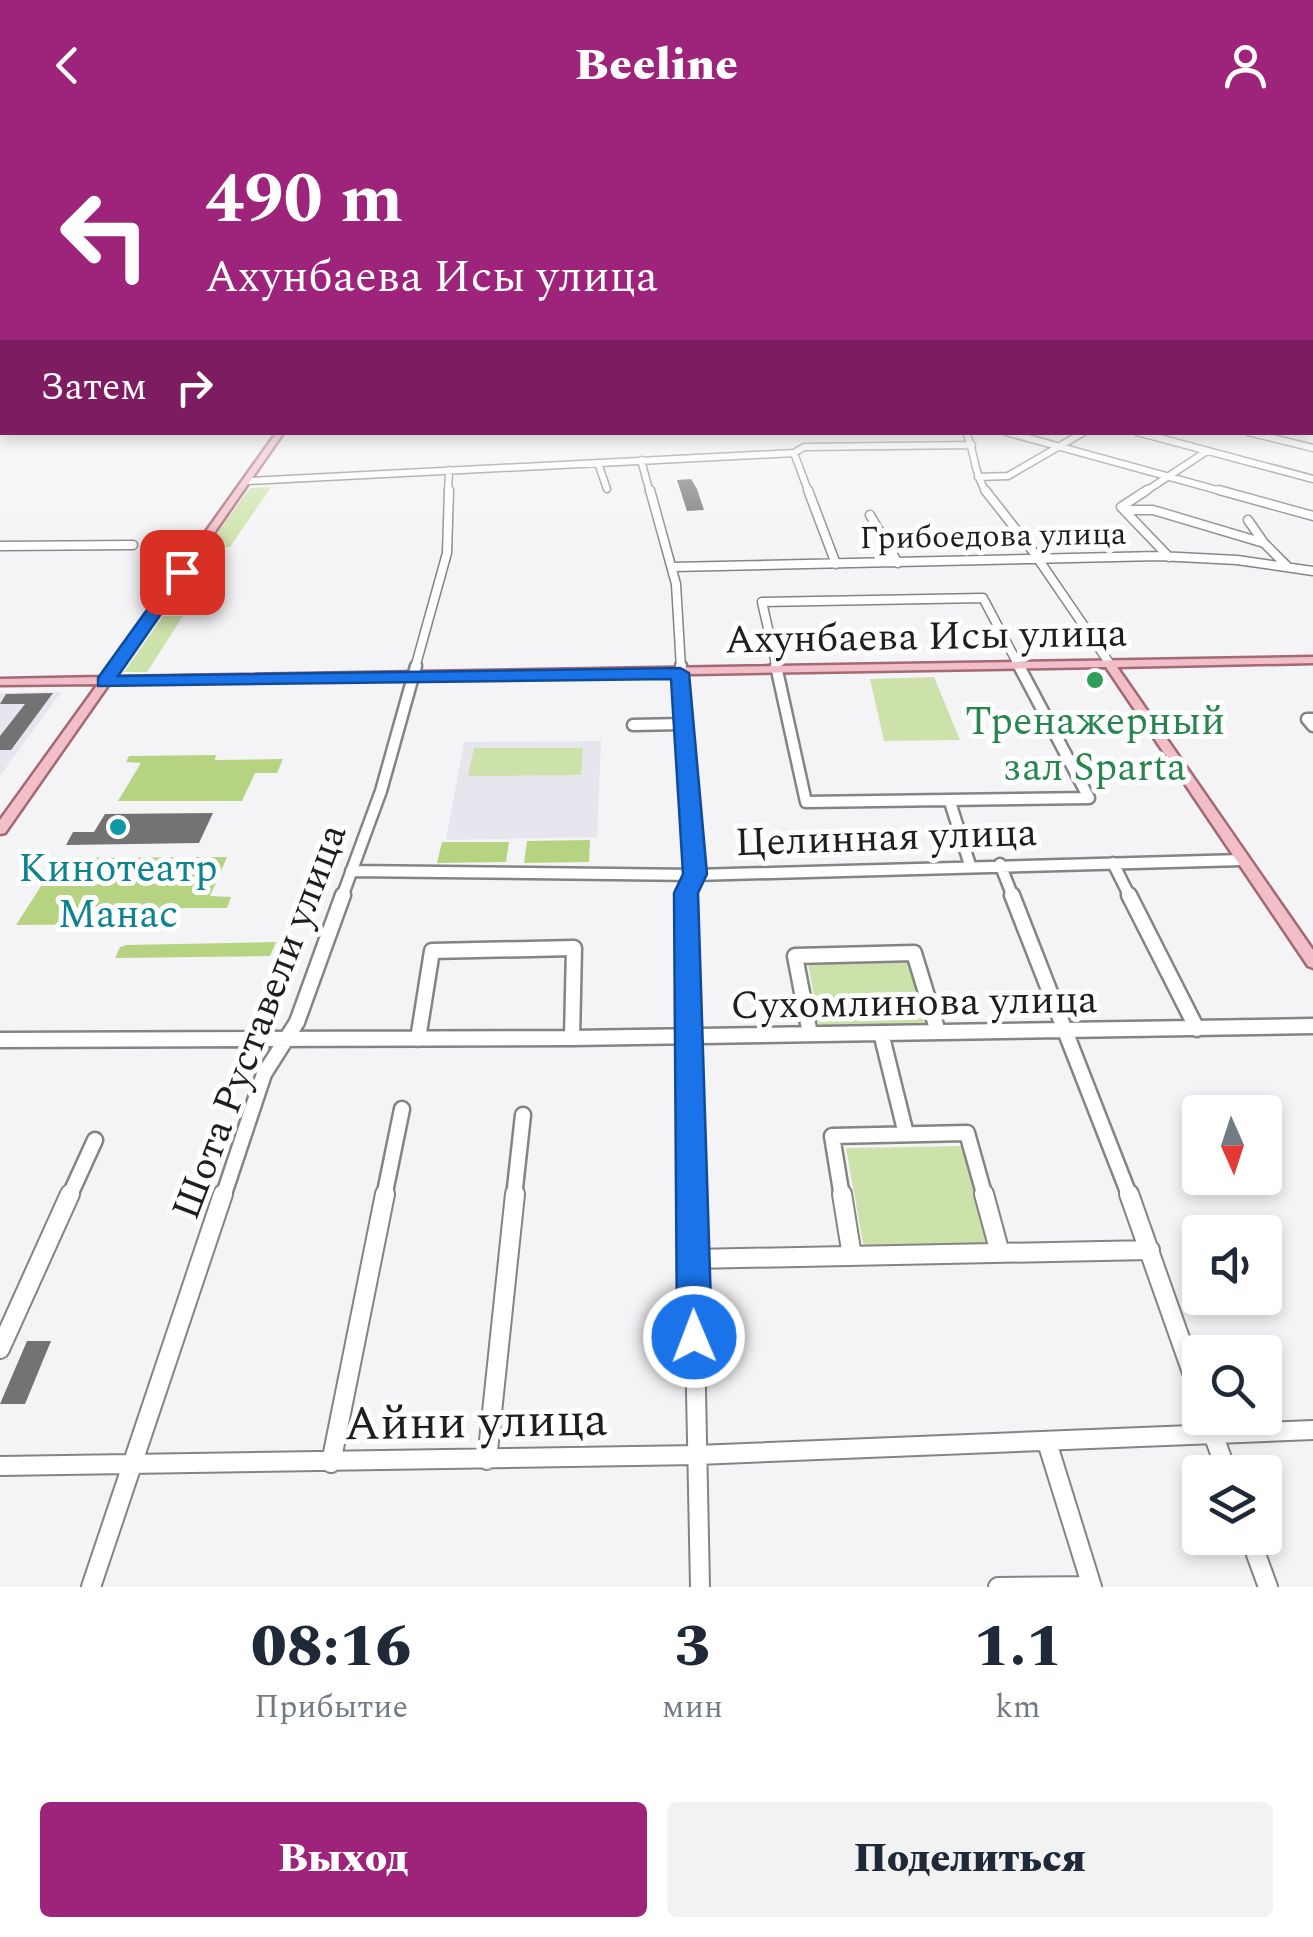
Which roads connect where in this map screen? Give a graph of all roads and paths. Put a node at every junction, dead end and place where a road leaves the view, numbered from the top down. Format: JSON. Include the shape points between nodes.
{"nodes":[{"id":1,"x":279,"y":435,"type":"edge"},
{"id":2,"x":967,"y":435,"type":"edge"},
{"id":3,"x":1016,"y":435,"type":"edge"},
{"id":4,"x":1079,"y":435,"type":"edge"},
{"id":5,"x":1148,"y":435,"type":"edge"},
{"id":6,"x":1260,"y":435,"type":"edge"},
{"id":7,"x":972,"y":445,"type":"junction"},
{"id":8,"x":1058,"y":447,"type":"junction"},
{"id":9,"x":1313,"y":448,"type":"edge"},
{"id":10,"x":1207,"y":451,"type":"junction"},
{"id":11,"x":794,"y":452,"type":"junction"},
{"id":12,"x":641,"y":460,"type":"junction"},
{"id":13,"x":598,"y":462,"type":"junction"},
{"id":14,"x":449,"y":470,"type":"junction"},
{"id":15,"x":978,"y":477,"type":"junction"},
{"id":16,"x":1170,"y":477,"type":"junction"},
{"id":17,"x":1313,"y":479,"type":"edge"},
{"id":18,"x":247,"y":481,"type":"junction"},
{"id":19,"x":607,"y":490,"type":"dead end"},
{"id":20,"x":1128,"y":510,"type":"junction"},
{"id":21,"x":870,"y":515,"type":"dead end"},
{"id":22,"x":1313,"y":516,"type":"edge"},
{"id":23,"x":1248,"y":520,"type":"dead end"},
{"id":24,"x":1264,"y":543,"type":"junction"},
{"id":25,"x":133,"y":545,"type":"dead end"},
{"id":26,"x":0,"y":546,"type":"edge"},
{"id":27,"x":1168,"y":556,"type":"junction"},
{"id":28,"x":1036,"y":557,"type":"junction"},
{"id":29,"x":898,"y":563,"type":"junction"},
{"id":30,"x":836,"y":564,"type":"junction"},
{"id":31,"x":1287,"y":566,"type":"junction"},
{"id":32,"x":673,"y":567,"type":"junction"},
{"id":33,"x":1313,"y":571,"type":"edge"},
{"id":34,"x":1313,"y":660,"type":"edge"},
{"id":35,"x":1110,"y":664,"type":"junction"},
{"id":36,"x":1017,"y":666,"type":"junction"},
{"id":37,"x":776,"y":671,"type":"junction"},
{"id":38,"x":680,"y":673,"type":"junction"},
{"id":39,"x":412,"y":677,"type":"junction"},
{"id":40,"x":0,"y":682,"type":"edge"},
{"id":41,"x":105,"y":682,"type":"junction"},
{"id":42,"x":684,"y":724,"type":"junction"},
{"id":43,"x":632,"y":725,"type":"dead end"},
{"id":44,"x":950,"y":802,"type":"junction"},
{"id":45,"x":0,"y":830,"type":"edge"},
{"id":46,"x":1242,"y":860,"type":"junction"},
{"id":47,"x":1113,"y":863,"type":"junction"},
{"id":48,"x":970,"y":864,"type":"junction"},
{"id":49,"x":1000,"y":864,"type":"junction"},
{"id":50,"x":351,"y":871,"type":"junction"},
{"id":51,"x":695,"y":874,"type":"junction"},
{"id":52,"x":1313,"y":962,"type":"edge"},
{"id":53,"x":1313,"y":1026,"type":"edge"},
{"id":54,"x":1197,"y":1029,"type":"junction"},
{"id":55,"x":1065,"y":1031,"type":"junction"},
{"id":56,"x":938,"y":1032,"type":"junction"},
{"id":57,"x":810,"y":1034,"type":"junction"},
{"id":58,"x":880,"y":1034,"type":"junction"},
{"id":59,"x":689,"y":1036,"type":"junction"},
{"id":60,"x":572,"y":1038,"type":"junction"},
{"id":61,"x":418,"y":1039,"type":"junction"},
{"id":62,"x":0,"y":1040,"type":"edge"},
{"id":63,"x":286,"y":1040,"type":"junction"},
{"id":64,"x":402,"y":1110,"type":"dead end"},
{"id":65,"x":522,"y":1115,"type":"dead end"},
{"id":66,"x":906,"y":1134,"type":"junction"},
{"id":67,"x":96,"y":1140,"type":"dead end"},
{"id":68,"x":1150,"y":1250,"type":"junction"},
{"id":69,"x":1000,"y":1253,"type":"junction"},
{"id":70,"x":852,"y":1256,"type":"junction"},
{"id":71,"x":692,"y":1259,"type":"junction"},
{"id":72,"x":1182,"y":1342,"type":"edge"},
{"id":73,"x":0,"y":1348,"type":"edge"},
{"id":74,"x":1182,"y":1429,"type":"edge"},
{"id":75,"x":1282,"y":1429,"type":"edge"},
{"id":76,"x":1313,"y":1430,"type":"edge"},
{"id":77,"x":1047,"y":1442,"type":"junction"},
{"id":78,"x":697,"y":1455,"type":"junction"},
{"id":79,"x":487,"y":1460,"type":"junction"},
{"id":80,"x":331,"y":1463,"type":"junction"},
{"id":81,"x":0,"y":1466,"type":"edge"},
{"id":82,"x":130,"y":1466,"type":"junction"},
{"id":83,"x":1256,"y":1555,"type":"edge"},
{"id":84,"x":1092,"y":1586,"type":"edge"},
{"id":85,"x":90,"y":1587,"type":"edge"},
{"id":86,"x":700,"y":1587,"type":"edge"},
{"id":87,"x":998,"y":1587,"type":"edge"},
{"id":88,"x":1268,"y":1587,"type":"edge"}],
"edges":[{"from":1,"to":18,"type":"main road"},
{"from":2,"to":7,"type":"street"},
{"from":3,"to":8,"type":"street"},
{"from":4,"to":8,"type":"street"},
{"from":5,"to":10,"type":"street"},
{"from":6,"to":9,"type":"street"},
{"from":7,"to":11,"type":"street"},
{"from":7,"to":15,"type":"street"},
{"from":8,"to":15,"type":"street","via":[[1008,476]]},
{"from":8,"to":16,"type":"street"},
{"from":10,"to":16,"type":"street"},
{"from":10,"to":17,"type":"street"},
{"from":11,"to":12,"type":"street"},
{"from":11,"to":30,"type":"street"},
{"from":12,"to":13,"type":"street"},
{"from":12,"to":32,"type":"street"},
{"from":13,"to":14,"type":"street"},
{"from":13,"to":19,"type":"street"},
{"from":14,"to":18,"type":"street"},
{"from":14,"to":39,"type":"street","name":"Шота Руставели улица","via":[[447,553]]},
{"from":15,"to":28,"type":"street"},
{"from":16,"to":20,"type":"street","via":[[1121,507]]},
{"from":16,"to":22,"type":"street"},
{"from":18,"to":41,"type":"main road"},
{"from":20,"to":24,"type":"street","via":[[1153,510]]},
{"from":20,"to":27,"type":"street"},
{"from":21,"to":29,"type":"street"},
{"from":23,"to":24,"type":"street"},
{"from":24,"to":31,"type":"street"},
{"from":25,"to":26,"type":"street"},
{"from":27,"to":28,"type":"street","name":"Грибоедова улица"},
{"from":27,"to":31,"type":"street","name":"Грибоедова улица"},
{"from":28,"to":29,"type":"street","name":"Грибоедова улица"},
{"from":28,"to":35,"type":"street"},
{"from":29,"to":30,"type":"street","name":"Грибоедова улица"},
{"from":30,"to":32,"type":"street","name":"Грибоедова улица"},
{"from":31,"to":33,"type":"street","name":"Грибоедова улица"},
{"from":32,"to":38,"type":"street"},
{"from":34,"to":35,"type":"main road","name":"Ахунбаева Исы улица"},
{"from":35,"to":36,"type":"main road","name":"Ахунбаева Исы улица"},
{"from":35,"to":46,"type":"main road"},
{"from":36,"to":37,"type":"main road","name":"Ахунбаева Исы улица"},
{"from":36,"to":37,"type":"street","via":[[984,598],[762,602]]},
{"from":36,"to":44,"type":"street","via":[[1090,798]]},
{"from":37,"to":38,"type":"main road","name":"Ахунбаева Исы улица"},
{"from":37,"to":44,"type":"street","via":[[806,802]]},
{"from":38,"to":39,"type":"main road","name":"Ахунбаева Исы улица"},
{"from":38,"to":42,"type":"street"},
{"from":39,"to":41,"type":"main road","name":"Ахунбаева Исы улица"},
{"from":39,"to":50,"type":"street","name":"Шота Руставели улица"},
{"from":40,"to":41,"type":"main road","name":"Ахунбаева Исы улица"},
{"from":41,"to":45,"type":"main road"},
{"from":42,"to":43,"type":"street"},
{"from":42,"to":51,"type":"street"},
{"from":44,"to":48,"type":"street"},
{"from":46,"to":47,"type":"street","name":"Целинная улица"},
{"from":46,"to":52,"type":"main road"},
{"from":47,"to":49,"type":"street","name":"Целинная улица"},
{"from":47,"to":54,"type":"street"},
{"from":48,"to":49,"type":"street","name":"Целинная улица"},
{"from":48,"to":51,"type":"street","name":"Целинная улица"},
{"from":49,"to":55,"type":"street"},
{"from":50,"to":51,"type":"street","name":"Целинная улица"},
{"from":50,"to":63,"type":"street","name":"Шота Руставели улица"},
{"from":51,"to":59,"type":"street","via":[[686,893]]},
{"from":53,"to":54,"type":"street","name":"Сухомлинова улица"},
{"from":54,"to":55,"type":"street","name":"Сухомлинова улица"},
{"from":55,"to":56,"type":"street","name":"Сухомлинова улица"},
{"from":55,"to":68,"type":"street"},
{"from":56,"to":57,"type":"street","via":[[914,953],[795,956]]},
{"from":56,"to":58,"type":"street","name":"Сухомлинова улица"},
{"from":57,"to":58,"type":"street","name":"Сухомлинова улица"},
{"from":57,"to":59,"type":"street","name":"Сухомлинова улица"},
{"from":58,"to":66,"type":"street"},
{"from":59,"to":60,"type":"street","name":"Сухомлинова улица"},
{"from":59,"to":71,"type":"street"},
{"from":60,"to":61,"type":"street","name":"Сухомлинова улица"},
{"from":60,"to":61,"type":"street","via":[[574,948],[432,950]]},
{"from":61,"to":63,"type":"street","name":"Сухомлинова улица"},
{"from":62,"to":63,"type":"street","name":"Сухомлинова улица"},
{"from":63,"to":82,"type":"street","name":"Шота Руставели улица","via":[[264,1074]]},
{"from":64,"to":80,"type":"street"},
{"from":65,"to":79,"type":"street"},
{"from":66,"to":69,"type":"street","via":[[967,1133]]},
{"from":66,"to":70,"type":"street","via":[[832,1136]]},
{"from":67,"to":73,"type":"street"},
{"from":68,"to":69,"type":"street"},
{"from":68,"to":72,"type":"street"},
{"from":69,"to":70,"type":"street"},
{"from":70,"to":71,"type":"street"},
{"from":71,"to":78,"type":"street"},
{"from":74,"to":77,"type":"street","name":"Айни улица"},
{"from":75,"to":76,"type":"street","name":"Айни улица"},
{"from":77,"to":78,"type":"street","name":"Айни улица"},
{"from":77,"to":84,"type":"street"},
{"from":78,"to":79,"type":"street","name":"Айни улица"},
{"from":78,"to":86,"type":"street"},
{"from":79,"to":80,"type":"street","name":"Айни улица"},
{"from":80,"to":82,"type":"street","name":"Айни улица"},
{"from":81,"to":82,"type":"street","name":"Айни улица"},
{"from":82,"to":85,"type":"street","name":"Шота Руставели улица"},
{"from":83,"to":88,"type":"street"},
{"from":84,"to":87,"type":"street"}]}
